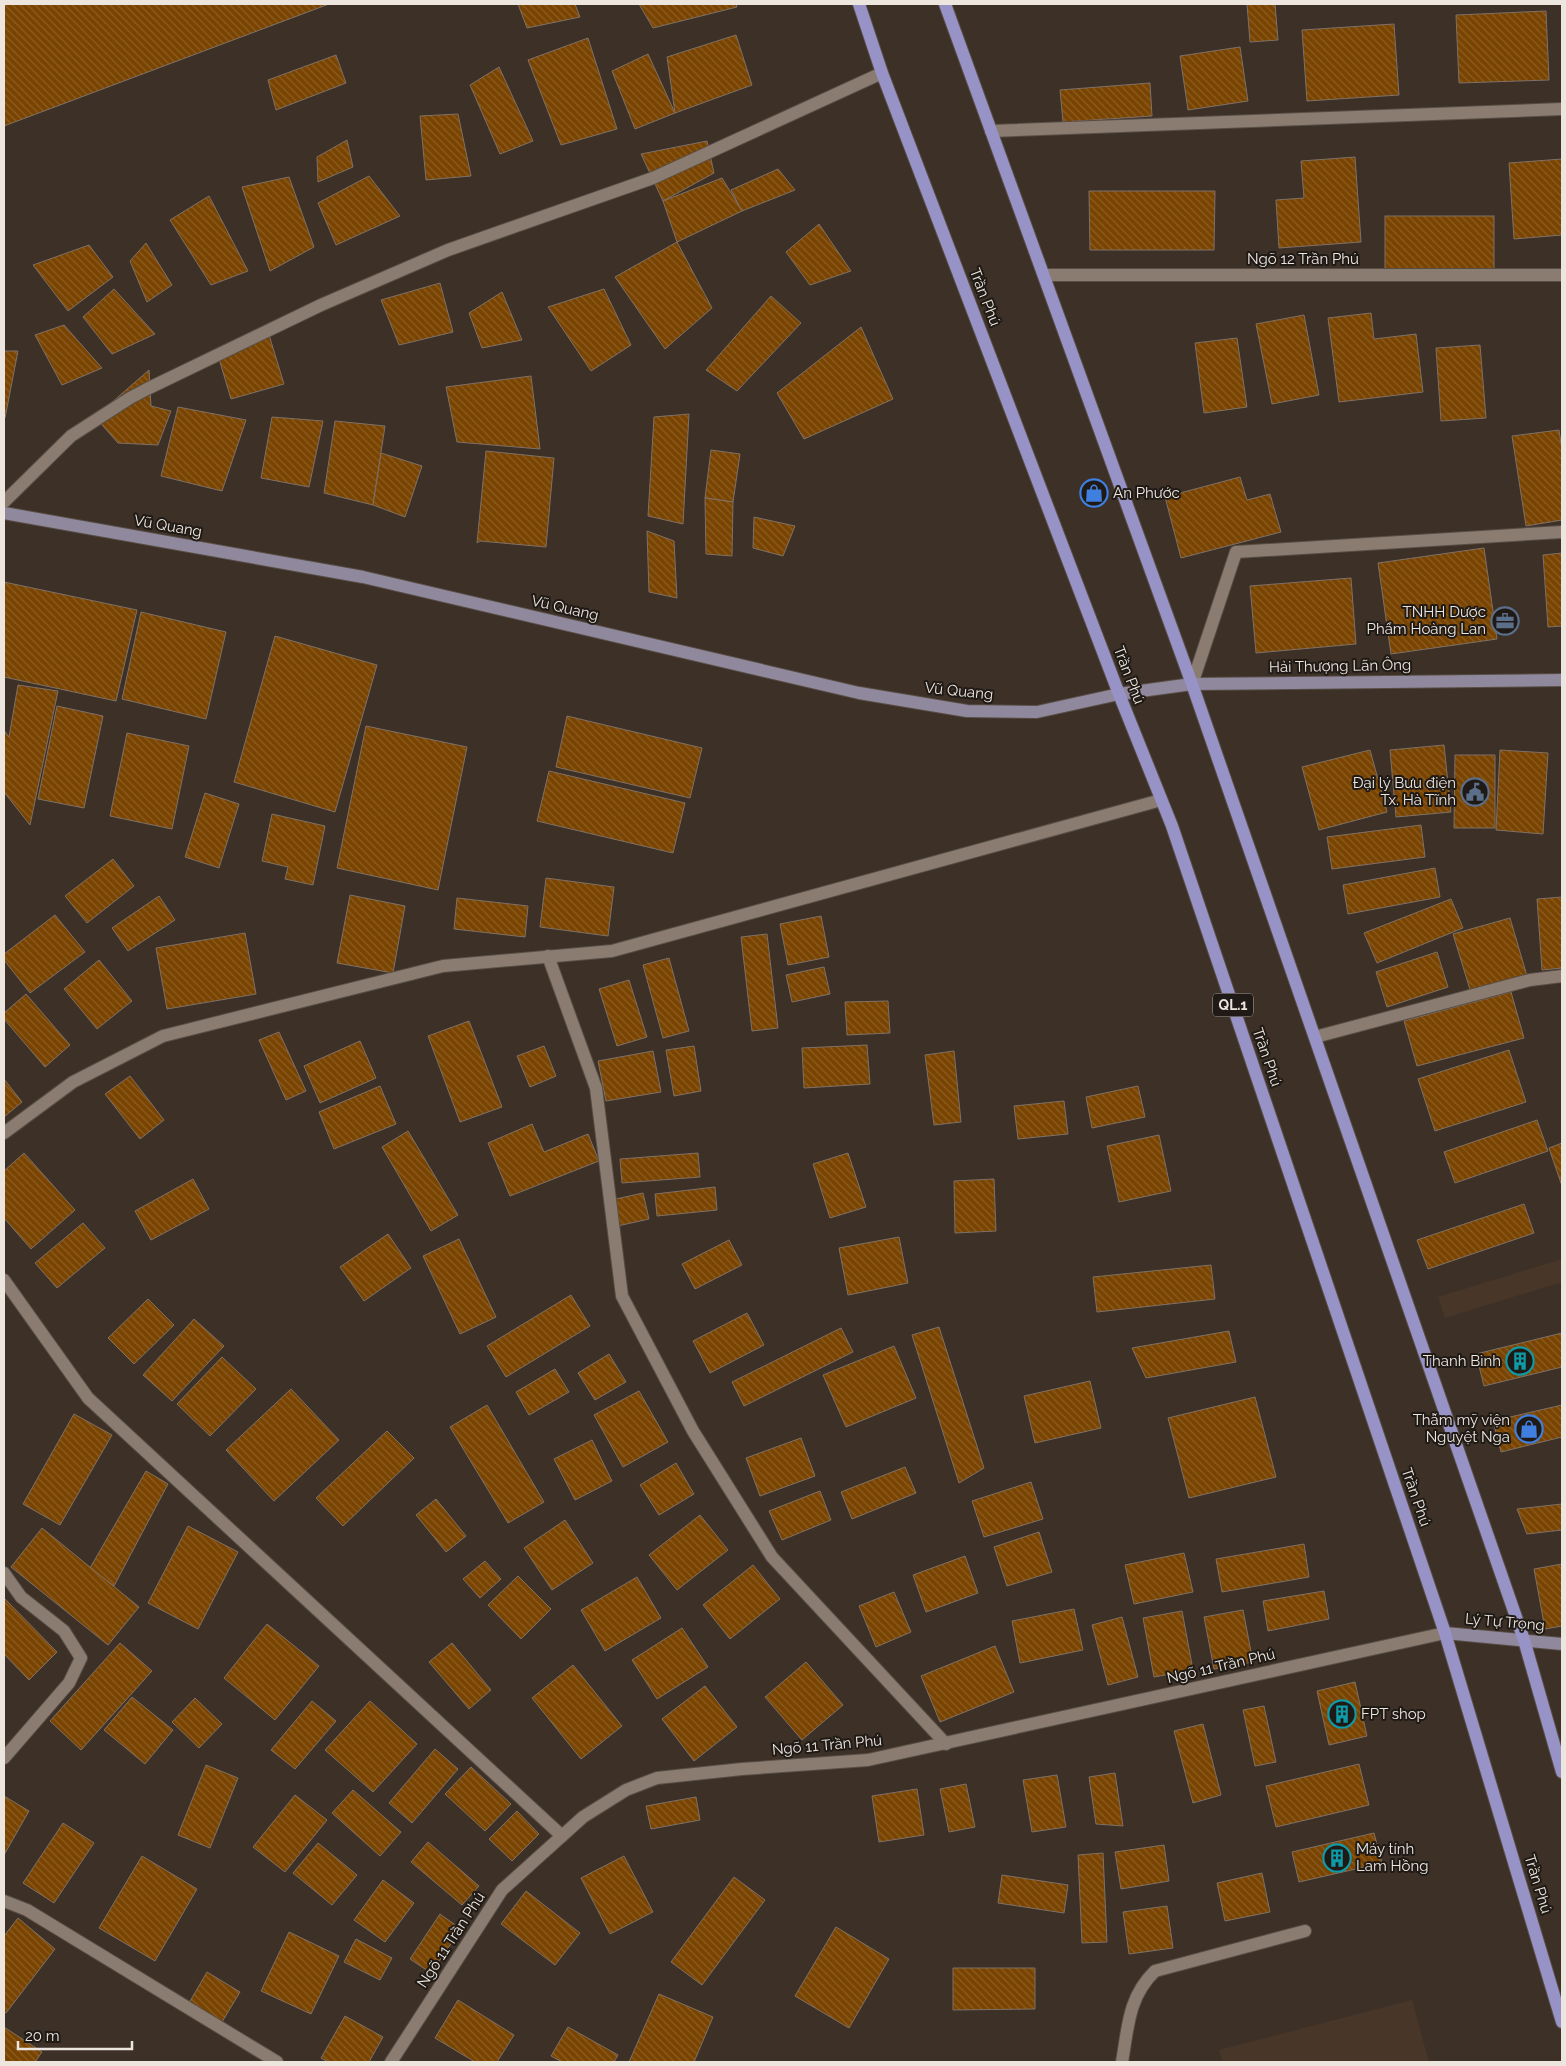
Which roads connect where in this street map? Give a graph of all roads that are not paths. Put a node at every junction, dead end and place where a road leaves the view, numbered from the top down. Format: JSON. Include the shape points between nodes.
{"nodes":[{"id":1,"x":859,"y":4,"type":"edge"},
{"id":2,"x":945,"y":4,"type":"edge"},
{"id":3,"x":882,"y":73,"type":"junction"},
{"id":4,"x":1562,"y":109,"type":"edge"},
{"id":5,"x":991,"y":130,"type":"junction"},
{"id":6,"x":1044,"y":275,"type":"junction"},
{"id":7,"x":1562,"y":275,"type":"edge"},
{"id":8,"x":4,"y":502,"type":"edge"},
{"id":9,"x":4,"y":513,"type":"edge"},
{"id":10,"x":1562,"y":532,"type":"edge"},
{"id":11,"x":1562,"y":680,"type":"edge"},
{"id":12,"x":1192,"y":684,"type":"junction"},
{"id":13,"x":1119,"y":694,"type":"junction"},
{"id":14,"x":1162,"y":800,"type":"junction"},
{"id":15,"x":548,"y":956,"type":"junction"},
{"id":16,"x":1562,"y":976,"type":"edge"},
{"id":17,"x":1315,"y":1037,"type":"junction"},
{"id":18,"x":4,"y":1133,"type":"edge"},
{"id":19,"x":4,"y":1280,"type":"edge"},
{"id":20,"x":4,"y":1573,"type":"edge"},
{"id":21,"x":1445,"y":1633,"type":"junction"},
{"id":22,"x":1524,"y":1640,"type":"junction"},
{"id":23,"x":1562,"y":1644,"type":"edge"},
{"id":24,"x":946,"y":1744,"type":"junction"},
{"id":25,"x":4,"y":1758,"type":"edge"},
{"id":26,"x":1562,"y":1772,"type":"edge"},
{"id":27,"x":562,"y":1836,"type":"junction"},
{"id":28,"x":4,"y":1901,"type":"edge"},
{"id":29,"x":1305,"y":1931,"type":"dead end"},
{"id":30,"x":1562,"y":2022,"type":"edge"},
{"id":31,"x":278,"y":2062,"type":"edge"},
{"id":32,"x":390,"y":2062,"type":"edge"},
{"id":33,"x":1122,"y":2062,"type":"edge"}],
"edges":[{"from":1,"to":3,"type":"main road","name":"Trần Phú","number":"QL.1"},
{"from":2,"to":5,"type":"main road"},
{"from":3,"to":8,"type":"street","via":[[653,178],[448,250],[295,317],[130,398],[70,436]]},
{"from":3,"to":13,"type":"main road","name":"Trần Phú","number":"QL.1"},
{"from":4,"to":5,"type":"street"},
{"from":5,"to":6,"type":"main road"},
{"from":6,"to":7,"type":"street","name":"Ngõ 12 Trần Phú"},
{"from":6,"to":12,"type":"main road"},
{"from":9,"to":13,"type":"main road","name":"Vũ Quang","via":[[363,577],[858,693],[966,711],[1037,712]]},
{"from":10,"to":12,"type":"street","via":[[1236,552]]},
{"from":11,"to":12,"type":"main road","name":"Hải Thượng Lãn Ông"},
{"from":12,"to":13,"type":"main road","name":"Hải Thượng Lãn Ông"},
{"from":12,"to":17,"type":"main road"},
{"from":13,"to":14,"type":"main road","name":"Trần Phú","number":"QL.1"},
{"from":14,"to":15,"type":"street","via":[[612,951]]},
{"from":14,"to":21,"type":"main road","name":"Trần Phú","number":"QL.1"},
{"from":15,"to":18,"type":"street","via":[[443,966],[163,1036],[73,1082]]},
{"from":15,"to":24,"type":"street","via":[[596,1088],[622,1296],[693,1431],[772,1557]]},
{"from":16,"to":17,"type":"street","via":[[1530,980]]},
{"from":17,"to":22,"type":"main road"},
{"from":19,"to":27,"type":"street","via":[[88,1398]]},
{"from":20,"to":25,"type":"street","via":[[21,1597],[64,1631],[81,1658],[70,1683]]},
{"from":21,"to":22,"type":"main road","name":"Lý Tự Trọng"},
{"from":21,"to":24,"type":"street","name":"Ngõ 11 Trần Phú"},
{"from":21,"to":30,"type":"main road","name":"Trần Phú","number":"QL.1"},
{"from":22,"to":23,"type":"main road","name":"Lý Tự Trọng"},
{"from":22,"to":26,"type":"main road"},
{"from":24,"to":27,"type":"street","name":"Ngõ 11 Trần Phú","via":[[868,1760],[657,1778],[626,1790],[583,1817]]},
{"from":27,"to":32,"type":"street","name":"Ngõ 11 Trần Phú","via":[[502,1890]]},
{"from":28,"to":31,"type":"street","via":[[27,1910]]},
{"from":29,"to":33,"type":"street","via":[[1155,1971],[1142,1984],[1133,2004]]}]}
